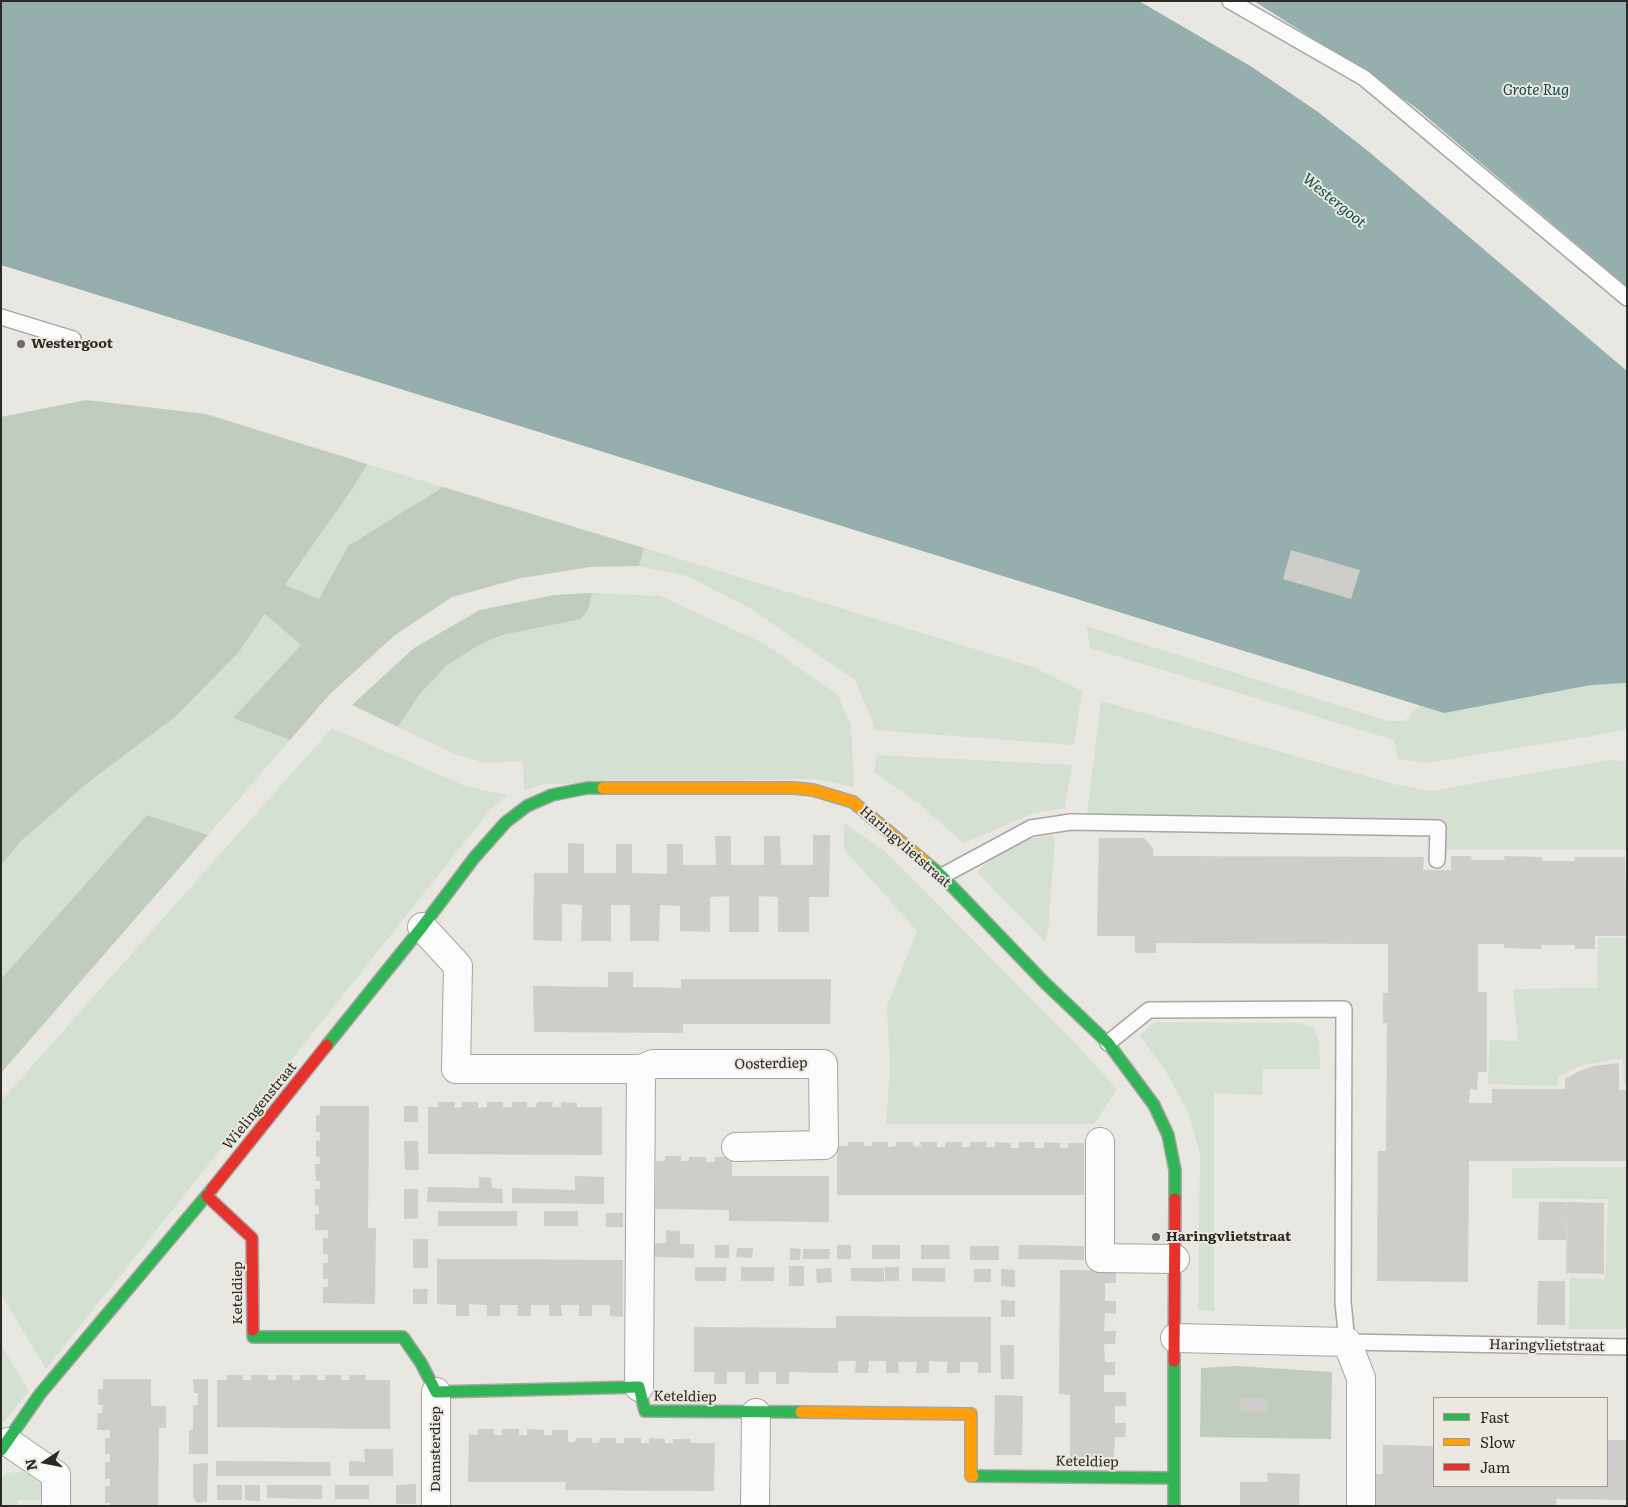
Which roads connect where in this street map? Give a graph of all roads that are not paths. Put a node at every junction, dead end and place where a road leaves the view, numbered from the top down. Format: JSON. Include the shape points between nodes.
{"nodes":[{"id":1,"x":1230,"y":1,"type":"edge"},
{"id":2,"x":1627,"y":298,"type":"edge"},
{"id":3,"x":1,"y":317,"type":"edge"},
{"id":4,"x":73,"y":339,"type":"dead end"},
{"id":5,"x":552,"y":794,"type":"joint"},
{"id":6,"x":1437,"y":860,"type":"dead end"},
{"id":7,"x":942,"y":876,"type":"junction"},
{"id":8,"x":422,"y":927,"type":"junction"},
{"id":9,"x":1108,"y":1043,"type":"junction"},
{"id":10,"x":641,"y":1069,"type":"junction"},
{"id":11,"x":1100,"y":1142,"type":"dead end"},
{"id":12,"x":736,"y":1147,"type":"dead end"},
{"id":13,"x":207,"y":1196,"type":"junction"},
{"id":14,"x":1175,"y":1259,"type":"junction"},
{"id":15,"x":1174,"y":1338,"type":"junction"},
{"id":16,"x":1347,"y":1342,"type":"junction"},
{"id":17,"x":1627,"y":1348,"type":"edge"},
{"id":18,"x":639,"y":1387,"type":"junction"},
{"id":19,"x":436,"y":1392,"type":"junction"},
{"id":20,"x":756,"y":1413,"type":"junction"},
{"id":21,"x":4,"y":1446,"type":"edge"},
{"id":22,"x":1174,"y":1478,"type":"junction"},
{"id":23,"x":56,"y":1506,"type":"edge"},
{"id":24,"x":436,"y":1506,"type":"edge"},
{"id":25,"x":755,"y":1506,"type":"edge"},
{"id":26,"x":1174,"y":1506,"type":"edge"},
{"id":27,"x":1361,"y":1506,"type":"edge"}],
"edges":[{"from":1,"to":2,"type":"lane","via":[[1364,78]]},
{"from":3,"to":4,"type":"lane"},
{"from":5,"to":7,"type":"street","name":"Haringvlietstraat","via":[[587,788],[812,790],[853,802]]},
{"from":5,"to":8,"type":"street","name":"Wielingenstraat","via":[[527,806],[506,822]]},
{"from":6,"to":7,"type":"lane","via":[[1438,828],[1071,822],[1031,828]]},
{"from":7,"to":9,"type":"street","name":"Haringvlietstraat"},
{"from":8,"to":10,"type":"street","name":"Oosterdiep","via":[[458,966],[456,1069]]},
{"from":8,"to":13,"type":"street","name":"Wielingenstraat"},
{"from":9,"to":14,"type":"street","name":"Haringvlietstraat","via":[[1154,1105],[1168,1134],[1175,1170]]},
{"from":9,"to":16,"type":"lane","via":[[1149,1010],[1344,1009],[1342,1302]]},
{"from":10,"to":12,"type":"street","name":"Oosterdiep","via":[[653,1064],[824,1064],[824,1145]]},
{"from":10,"to":18,"type":"street"},
{"from":11,"to":14,"type":"street","via":[[1100,1258]]},
{"from":13,"to":19,"type":"street","name":"Keteldiep","via":[[252,1238],[253,1337],[403,1337]]},
{"from":13,"to":21,"type":"street","name":"Wielingenstraat","via":[[40,1394]]},
{"from":14,"to":15,"type":"street","name":"Haringvlietstraat"},
{"from":15,"to":16,"type":"street","name":"Haringvlietstraat"},
{"from":15,"to":22,"type":"street","name":"Haringvlietstraat"},
{"from":16,"to":17,"type":"lane","name":"Haringvlietstraat"},
{"from":16,"to":27,"type":"street","via":[[1360,1378]]},
{"from":18,"to":19,"type":"street","name":"Keteldiep"},
{"from":18,"to":20,"type":"street","name":"Keteldiep","via":[[645,1411]]},
{"from":19,"to":24,"type":"street","name":"Damsterdiep"},
{"from":20,"to":22,"type":"street","name":"Keteldiep","via":[[971,1414],[971,1476]]},
{"from":20,"to":25,"type":"street"},
{"from":21,"to":23,"type":"street","via":[[56,1475]]},
{"from":22,"to":26,"type":"street","name":"Haringvlietstraat"}]}
